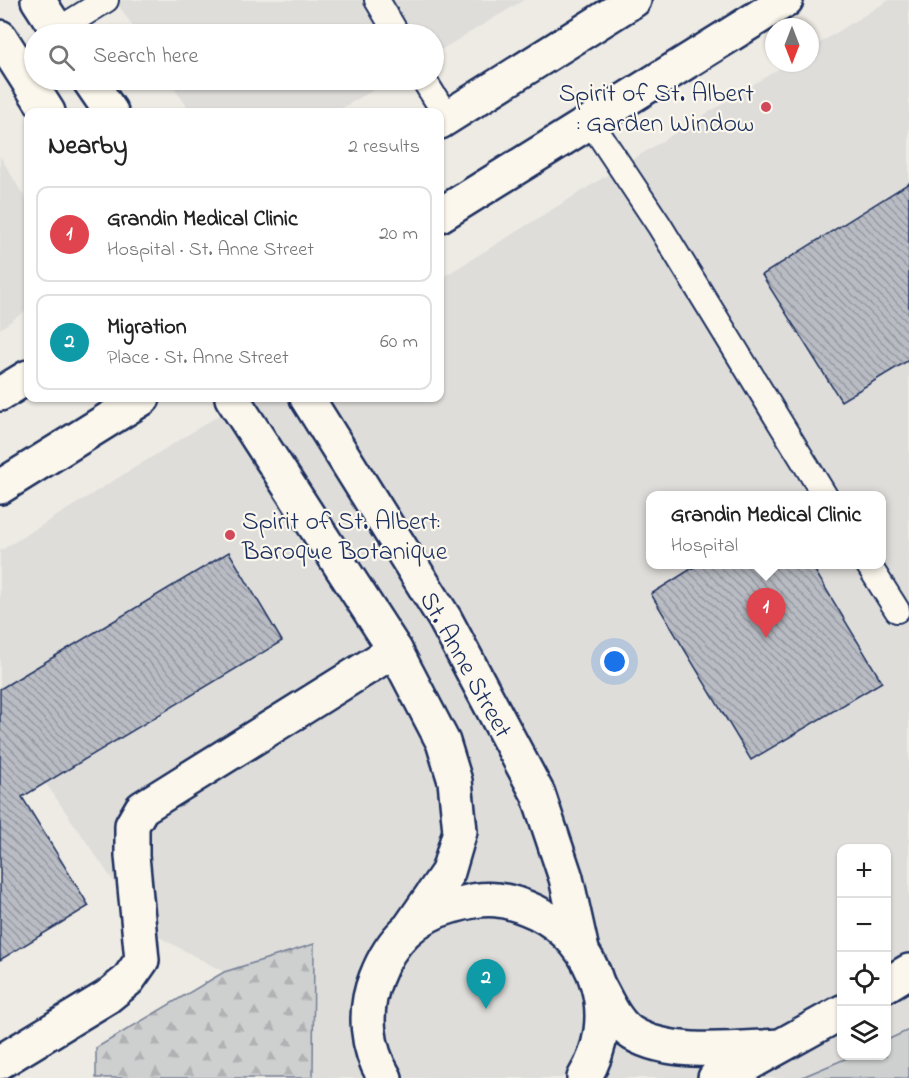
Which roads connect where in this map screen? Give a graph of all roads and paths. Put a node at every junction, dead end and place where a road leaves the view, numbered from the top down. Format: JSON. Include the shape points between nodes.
{"nodes":[{"id":1,"x":38,"y":0,"type":"edge"},
{"id":2,"x":106,"y":0,"type":"edge"},
{"id":3,"x":377,"y":0,"type":"edge"},
{"id":4,"x":634,"y":0,"type":"edge"},
{"id":5,"x":786,"y":0,"type":"edge"},
{"id":6,"x":54,"y":24,"type":"edge"},
{"id":7,"x":71,"y":24,"type":"edge"},
{"id":8,"x":392,"y":24,"type":"edge"},
{"id":9,"x":0,"y":38,"type":"edge"},
{"id":10,"x":24,"y":75,"type":"edge"},
{"id":11,"x":34,"y":90,"type":"edge"},
{"id":12,"x":96,"y":90,"type":"edge"},
{"id":13,"x":429,"y":90,"type":"edge"},
{"id":14,"x":45,"y":108,"type":"edge"},
{"id":15,"x":108,"y":108,"type":"edge"},
{"id":16,"x":437,"y":108,"type":"edge"},
{"id":17,"x":444,"y":119,"type":"edge"},
{"id":18,"x":590,"y":121,"type":"junction"},
{"id":19,"x":444,"y":212,"type":"edge"},
{"id":20,"x":24,"y":379,"type":"edge"},
{"id":21,"x":0,"y":394,"type":"edge"},
{"id":22,"x":137,"y":402,"type":"edge"},
{"id":23,"x":235,"y":402,"type":"edge"},
{"id":24,"x":309,"y":402,"type":"edge"},
{"id":25,"x":0,"y":487,"type":"edge"},
{"id":26,"x":823,"y":491,"type":"edge"},
{"id":27,"x":871,"y":569,"type":"edge"},
{"id":28,"x":897,"y":610,"type":"dead end"},
{"id":29,"x":395,"y":650,"type":"junction"},
{"id":30,"x":410,"y":927,"type":"junction"},
{"id":31,"x":582,"y":950,"type":"junction"},
{"id":32,"x":909,"y":971,"type":"edge"},
{"id":33,"x":891,"y":982,"type":"edge"},
{"id":34,"x":598,"y":985,"type":"junction"},
{"id":35,"x":837,"y":1015,"type":"edge"},
{"id":36,"x":780,"y":1047,"type":"junction"},
{"id":37,"x":0,"y":1062,"type":"edge"},
{"id":38,"x":380,"y":1075,"type":"edge"},
{"id":39,"x":584,"y":1078,"type":"edge"},
{"id":40,"x":715,"y":1078,"type":"edge"}],
"edges":[{"from":1,"to":6,"type":"street"},
{"from":2,"to":7,"type":"lane"},
{"from":3,"to":8,"type":"lane"},
{"from":4,"to":17,"type":"street"},
{"from":5,"to":18,"type":"street"},
{"from":9,"to":10,"type":"street"},
{"from":11,"to":14,"type":"street"},
{"from":12,"to":15,"type":"street"},
{"from":13,"to":16,"type":"lane"},
{"from":18,"to":19,"type":"street"},
{"from":18,"to":26,"type":"lane","via":[[659,225]]},
{"from":20,"to":21,"type":"street"},
{"from":22,"to":25,"type":"street"},
{"from":23,"to":29,"type":"street"},
{"from":24,"to":31,"type":"street","name":"St. Anne Street","via":[[445,619],[538,794],[566,878]]},
{"from":27,"to":28,"type":"lane"},
{"from":29,"to":30,"type":"street","via":[[443,742],[455,781],[460,831],[448,872]]},
{"from":29,"to":37,"type":"street","via":[[142,808],[132,825],[142,960],[128,980],[106,997]]},
{"from":30,"to":31,"type":"street","via":[[437,910],[475,900],[497,900],[519,904],[554,921]]},
{"from":30,"to":38,"type":"street","via":[[384,957],[371,991],[369,1032]]},
{"from":31,"to":34,"type":"street"},
{"from":32,"to":33,"type":"street"},
{"from":34,"to":36,"type":"street","via":[[616,1017],[631,1033],[657,1044],[689,1049]]},
{"from":34,"to":39,"type":"street","via":[[603,1025],[595,1061]]},
{"from":35,"to":36,"type":"street"},
{"from":36,"to":40,"type":"street"}]}
